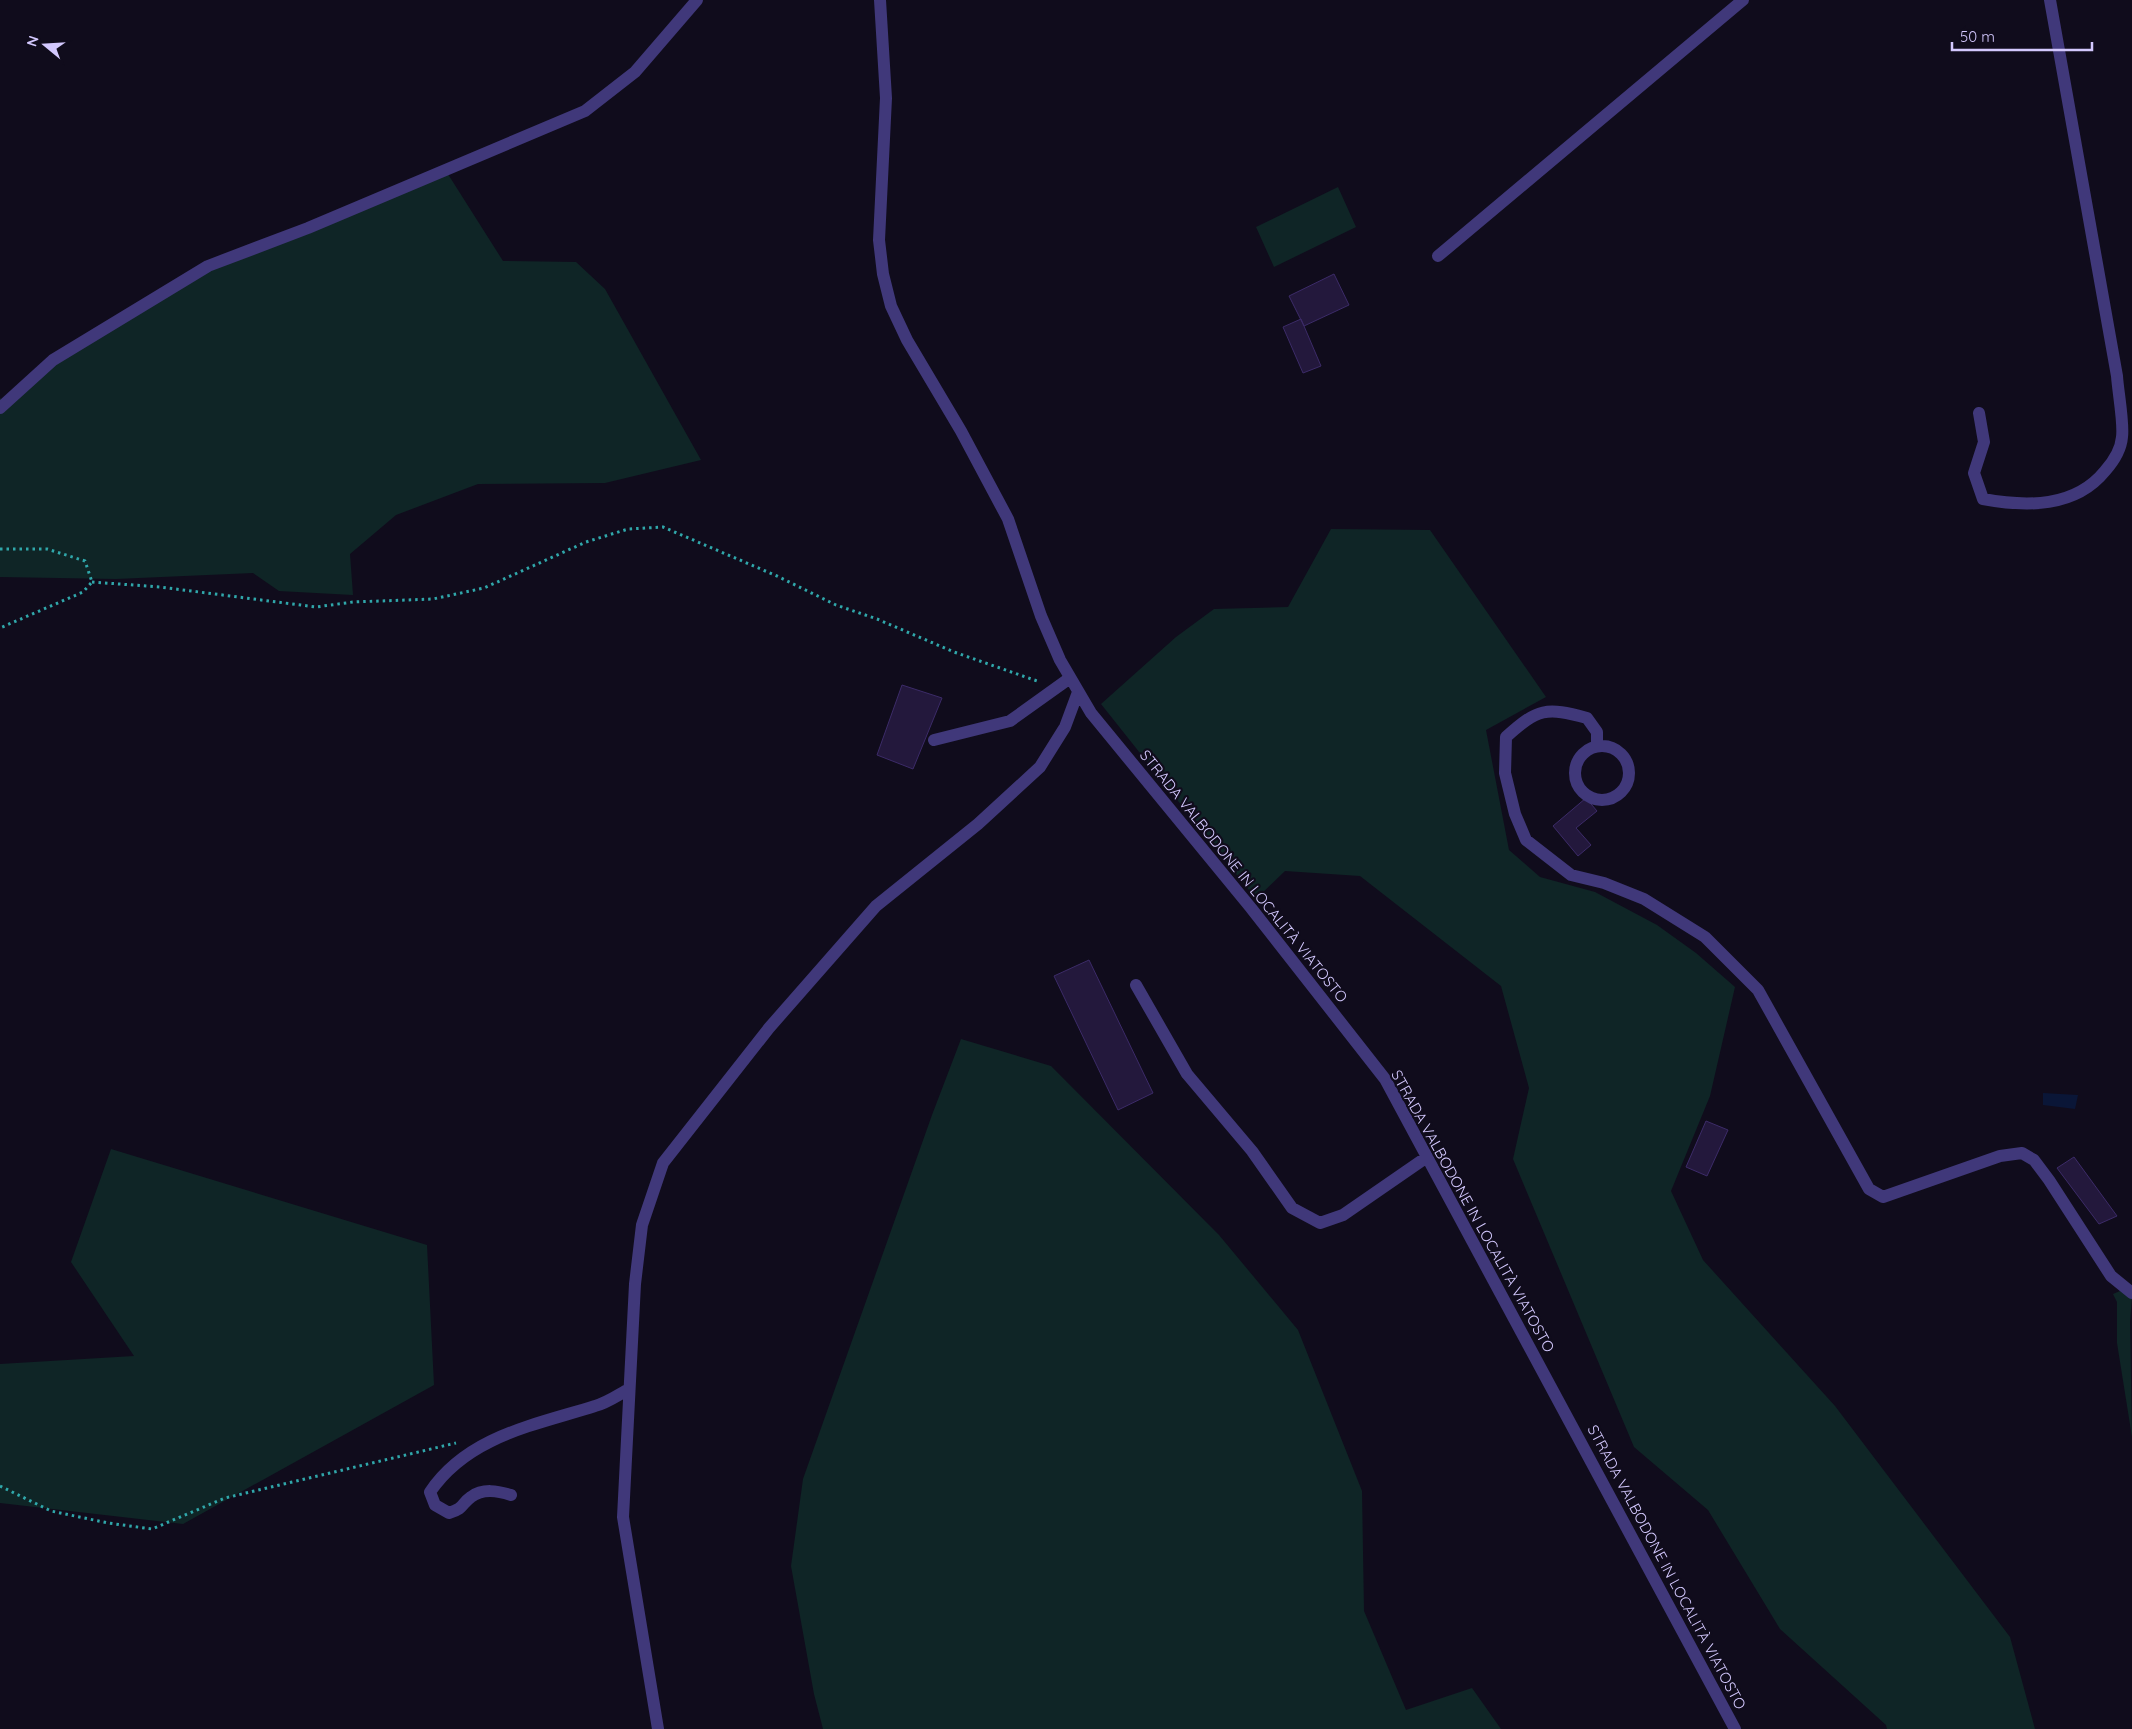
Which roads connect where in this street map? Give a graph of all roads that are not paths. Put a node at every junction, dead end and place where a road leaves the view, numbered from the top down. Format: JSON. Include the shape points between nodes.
{"nodes":[{"id":1,"x":697,"y":0,"type":"edge"},
{"id":2,"x":880,"y":0,"type":"edge"},
{"id":3,"x":1743,"y":0,"type":"edge"},
{"id":4,"x":2050,"y":0,"type":"edge"},
{"id":5,"x":1438,"y":256,"type":"dead end"},
{"id":6,"x":0,"y":408,"type":"edge"},
{"id":7,"x":1979,"y":413,"type":"dead end"},
{"id":8,"x":1065,"y":682,"type":"junction"},
{"id":9,"x":1078,"y":692,"type":"junction"},
{"id":10,"x":934,"y":740,"type":"dead end"},
{"id":11,"x":1597,"y":746,"type":"junction"},
{"id":12,"x":1136,"y":985,"type":"dead end"},
{"id":13,"x":1427,"y":1157,"type":"junction"},
{"id":14,"x":2132,"y":1292,"type":"edge"},
{"id":15,"x":630,"y":1390,"type":"junction"},
{"id":16,"x":510,"y":1495,"type":"dead end"},
{"id":17,"x":658,"y":1729,"type":"edge"},
{"id":18,"x":1735,"y":1729,"type":"edge"}],
"edges":[{"from":1,"to":6,"type":"street","via":[[635,72],[585,111],[308,228],[208,266],[53,360]]},
{"from":2,"to":8,"type":"street","name":"STRADA VALBODONE IN LOCALITÀ VIATOSTO","via":[[886,98],[879,240],[882,274],[891,306],[923,370],[1004,510]]},
{"from":3,"to":5,"type":"street"},
{"from":4,"to":7,"type":"street","via":[[2117,376],[2122,437],[2113,461],[2096,482],[2071,498],[2014,505],[1982,499],[1974,473],[1984,442]]},
{"from":8,"to":9,"type":"street","name":"STRADA VALBODONE IN LOCALITÀ VIATOSTO"},
{"from":8,"to":10,"type":"street","via":[[1010,721]]},
{"from":9,"to":13,"type":"street","name":"STRADA VALBODONE IN LOCALITÀ VIATOSTO","via":[[1091,713],[1366,1055],[1384,1079]]},
{"from":9,"to":15,"type":"street","via":[[1065,727],[1040,767],[978,824],[876,906],[769,1028],[663,1163],[642,1225],[635,1284]]},
{"from":11,"to":11,"type":"street","via":[[1616,749],[1628,764],[1628,784],[1615,798],[1596,801],[1579,791],[1574,773],[1577,764],[1581,755]]},
{"from":11,"to":14,"type":"street","via":[[1597,732],[1587,718],[1557,710],[1528,717],[1506,737],[1505,773],[1515,814],[1526,840],[1571,875],[1604,883],[1644,899],[1705,937],[1758,990],[1870,1190],[1883,1197],[2000,1156],[2022,1153],[2034,1160],[2049,1180],[2111,1276]]},
{"from":12,"to":13,"type":"street","via":[[1188,1074],[1252,1150],[1292,1208],[1320,1223],[1343,1215]]},
{"from":13,"to":18,"type":"street","name":"STRADA VALBODONE IN LOCALITÀ VIATOSTO"},
{"from":15,"to":16,"type":"street","via":[[597,1406],[513,1430],[482,1445],[439,1478],[430,1492],[435,1505],[449,1513],[462,1509],[470,1497],[482,1492],[496,1490]]},
{"from":15,"to":17,"type":"street","via":[[622,1517]]}]}
